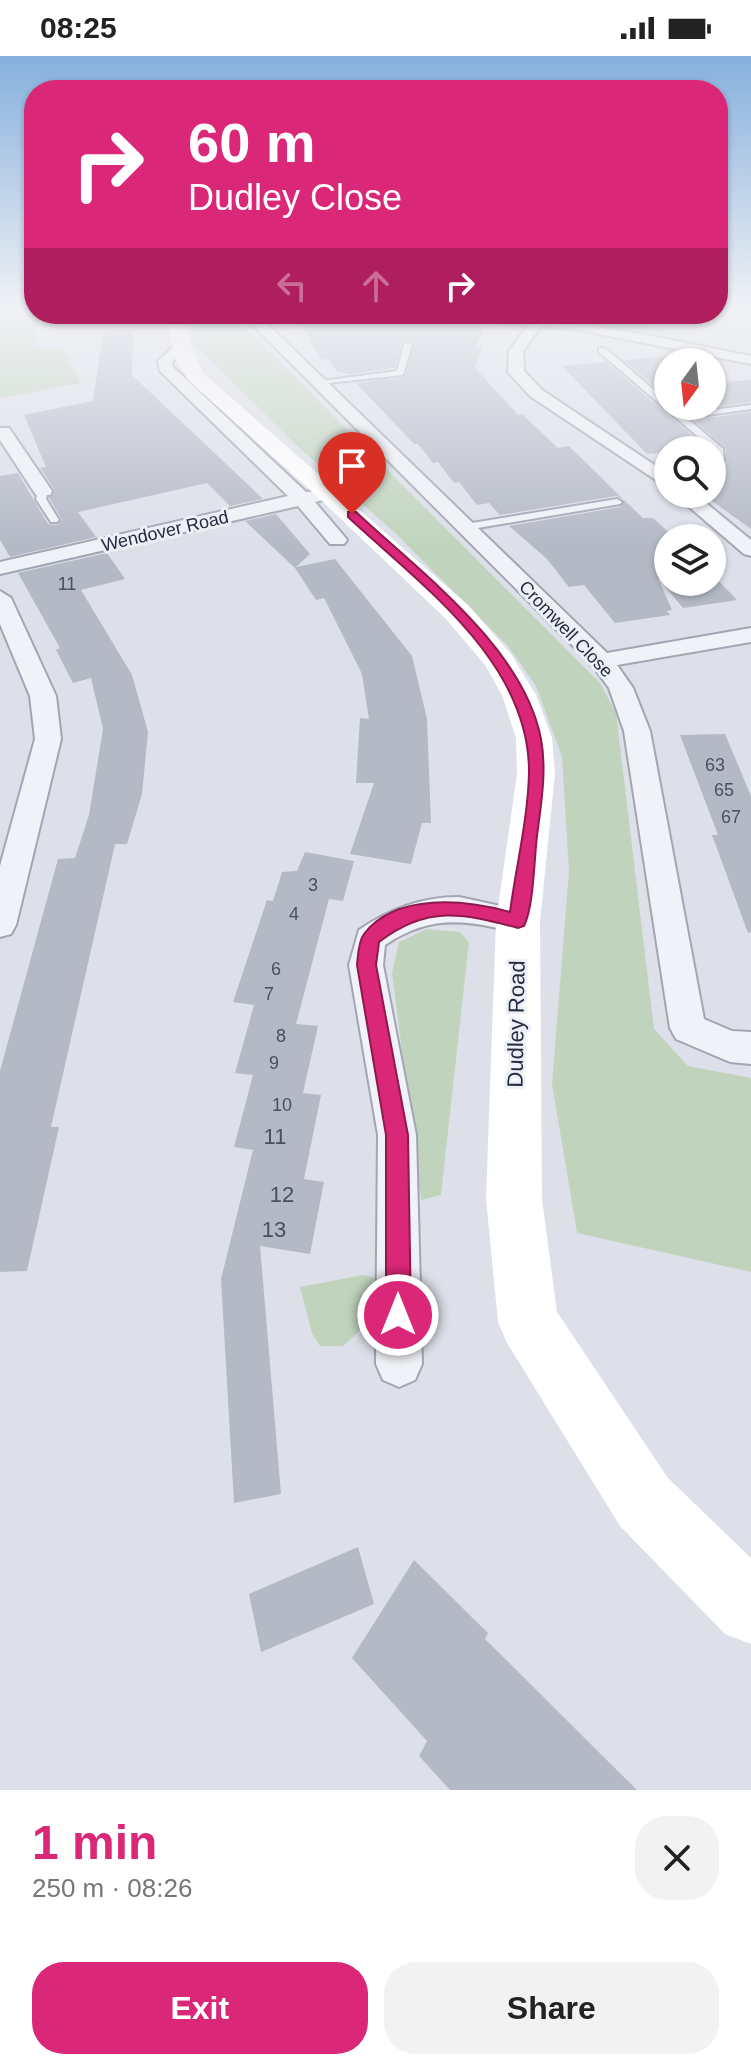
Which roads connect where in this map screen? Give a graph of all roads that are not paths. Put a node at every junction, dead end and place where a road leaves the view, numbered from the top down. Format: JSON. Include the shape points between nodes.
{"nodes":[{"id":1,"x":204,"y":385,"type":"edge"},
{"id":2,"x":321,"y":385,"type":"edge"},
{"id":3,"x":528,"y":385,"type":"edge"},
{"id":4,"x":751,"y":407,"type":"edge"},
{"id":5,"x":726,"y":410,"type":"edge"},
{"id":6,"x":683,"y":420,"type":"edge"},
{"id":7,"x":3,"y":432,"type":"dead end"},
{"id":8,"x":702,"y":436,"type":"edge"},
{"id":9,"x":24,"y":463,"type":"junction"},
{"id":10,"x":0,"y":468,"type":"edge"},
{"id":11,"x":654,"y":470,"type":"edge"},
{"id":12,"x":43,"y":491,"type":"joint"},
{"id":13,"x":316,"y":496,"type":"junction"},
{"id":14,"x":617,"y":502,"type":"dead end"},
{"id":15,"x":700,"y":508,"type":"edge"},
{"id":16,"x":54,"y":520,"type":"dead end"},
{"id":17,"x":466,"y":527,"type":"junction"},
{"id":18,"x":337,"y":540,"type":"dead end"},
{"id":19,"x":751,"y":550,"type":"edge"},
{"id":20,"x":0,"y":568,"type":"edge"},
{"id":21,"x":0,"y":598,"type":"edge"},
{"id":22,"x":751,"y":635,"type":"edge"},
{"id":23,"x":602,"y":661,"type":"junction"},
{"id":24,"x":518,"y":921,"type":"junction"},
{"id":25,"x":0,"y":925,"type":"edge"},
{"id":26,"x":751,"y":1048,"type":"edge"},
{"id":27,"x":399,"y":1364,"type":"dead end"},
{"id":28,"x":751,"y":1608,"type":"edge"}],
"edges":[{"from":1,"to":13,"type":"main road","name":"Dudley Road"},
{"from":2,"to":17,"type":"street","name":"Cromwell Close"},
{"from":3,"to":11,"type":"street"},
{"from":4,"to":5,"type":"lane"},
{"from":6,"to":8,"type":"lane"},
{"from":7,"to":9,"type":"street"},
{"from":9,"to":10,"type":"street"},
{"from":9,"to":12,"type":"street"},
{"from":12,"to":16,"type":"lane","via":[[41,499]]},
{"from":13,"to":18,"type":"street"},
{"from":13,"to":20,"type":"street","name":"Wendover Road"},
{"from":13,"to":24,"type":"main road","name":"Dudley Road","via":[[457,612],[499,661],[519,695],[534,738],[536,774]]},
{"from":14,"to":17,"type":"lane"},
{"from":15,"to":19,"type":"street"},
{"from":17,"to":23,"type":"street","name":"Cromwell Close"},
{"from":21,"to":25,"type":"street","via":[[43,696],[48,739]]},
{"from":22,"to":23,"type":"street"},
{"from":23,"to":26,"type":"street","name":"Cromwell Close","via":[[621,688],[637,731],[688,1028],[730,1046]]},
{"from":24,"to":27,"type":"street","via":[[470,908],[432,908],[395,920],[370,939],[366,965],[397,1135]]},
{"from":24,"to":28,"type":"main road","name":"Dudley Road","via":[[514,1199],[528,1322],[644,1502]]}]}
